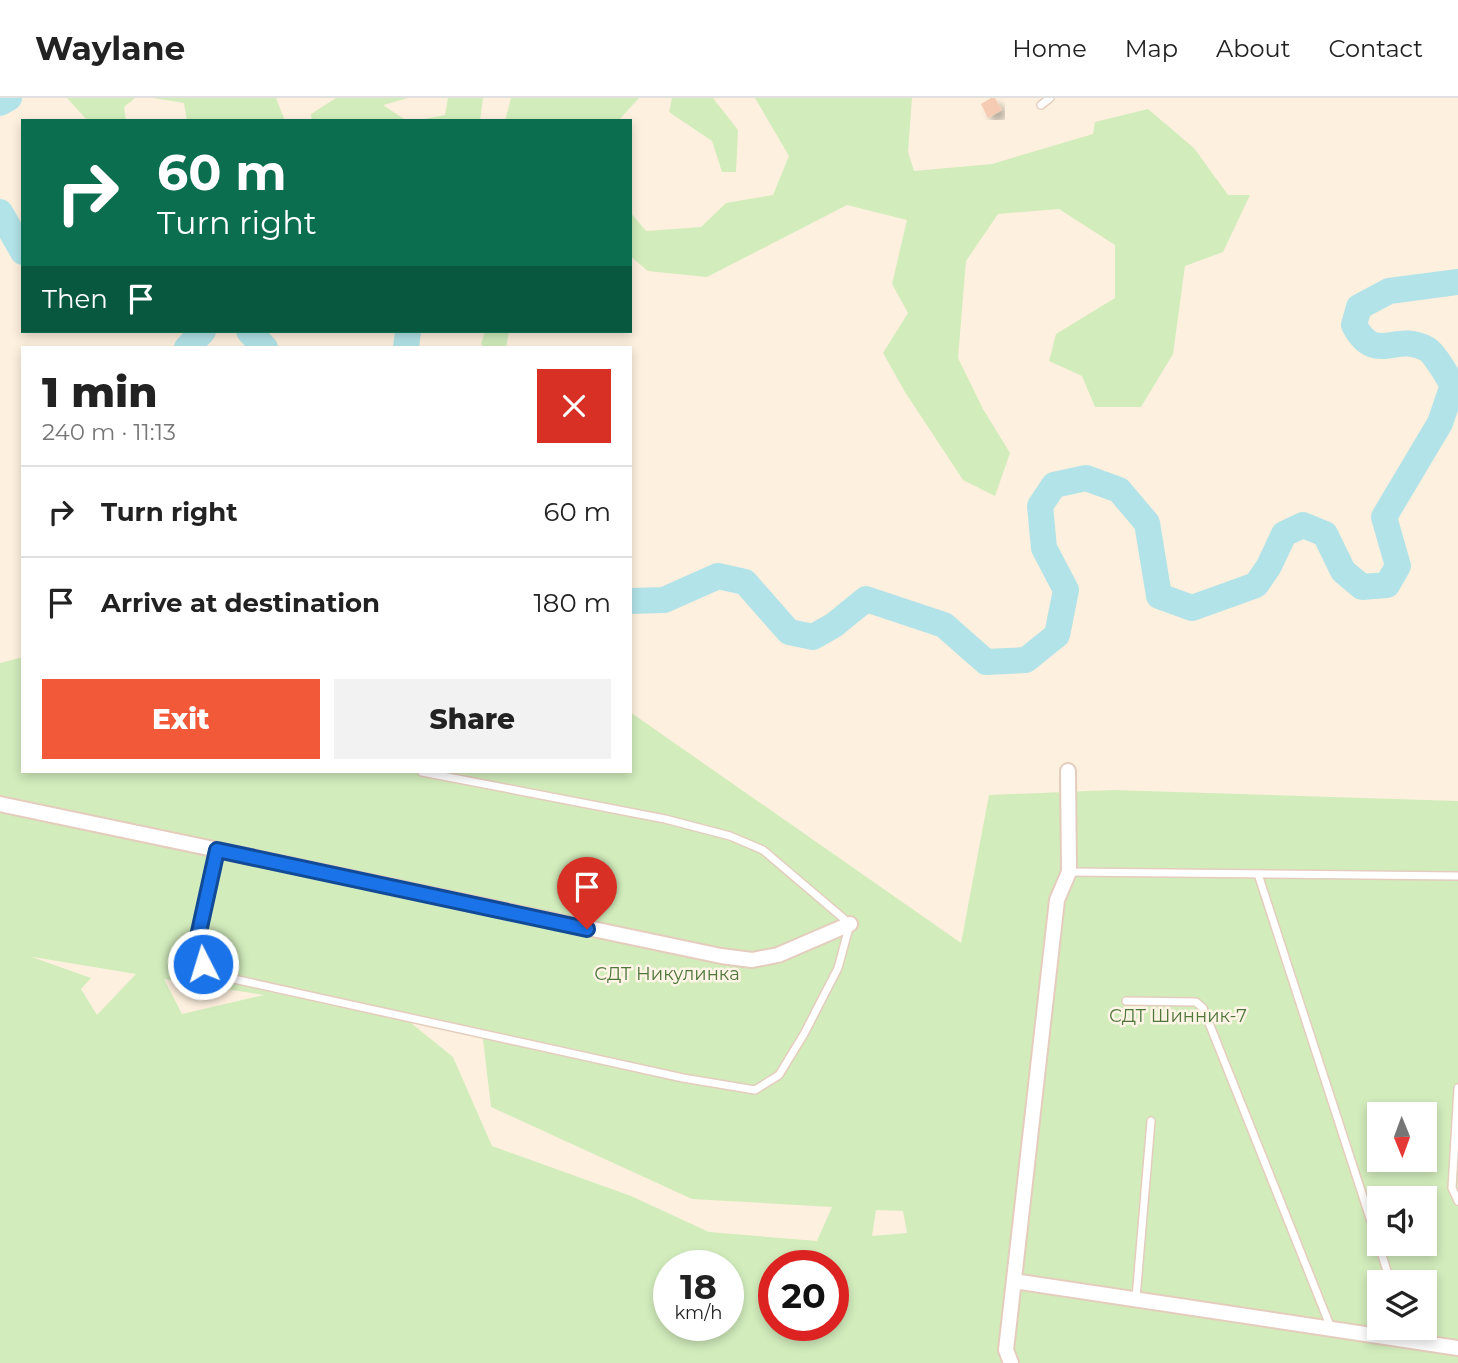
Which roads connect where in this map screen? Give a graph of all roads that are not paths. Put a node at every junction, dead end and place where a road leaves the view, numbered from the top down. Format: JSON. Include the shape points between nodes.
{"nodes":[{"id":1,"x":1050,"y":98,"type":"edge"},
{"id":2,"x":1041,"y":104,"type":"dead end"},
{"id":3,"x":1069,"y":771,"type":"dead end"},
{"id":4,"x":427,"y":773,"type":"edge"},
{"id":5,"x":0,"y":804,"type":"edge"},
{"id":6,"x":217,"y":850,"type":"junction"},
{"id":7,"x":1069,"y":872,"type":"junction"},
{"id":8,"x":1258,"y":874,"type":"junction"},
{"id":9,"x":1458,"y":876,"type":"edge"},
{"id":10,"x":850,"y":924,"type":"junction"},
{"id":11,"x":1126,"y":1001,"type":"dead end"},
{"id":12,"x":1458,"y":1088,"type":"edge"},
{"id":13,"x":1152,"y":1121,"type":"dead end"},
{"id":14,"x":1458,"y":1201,"type":"edge"},
{"id":15,"x":1387,"y":1270,"type":"edge"},
{"id":16,"x":1014,"y":1281,"type":"junction"},
{"id":17,"x":1136,"y":1298,"type":"junction"},
{"id":18,"x":1331,"y":1328,"type":"junction"},
{"id":19,"x":1367,"y":1331,"type":"edge"},
{"id":20,"x":1429,"y":1340,"type":"edge"},
{"id":21,"x":1458,"y":1348,"type":"edge"},
{"id":22,"x":1011,"y":1363,"type":"edge"}],
"edges":[{"from":1,"to":2,"type":"lane"},
{"from":3,"to":7,"type":"street"},
{"from":4,"to":10,"type":"lane","via":[[730,836],[763,850]]},
{"from":5,"to":6,"type":"street"},
{"from":6,"to":10,"type":"street","via":[[752,960],[778,955]]},
{"from":6,"to":10,"type":"lane","via":[[197,941],[203,964],[220,976],[755,1090],[779,1075],[804,1034],[838,968]]},
{"from":7,"to":8,"type":"lane"},
{"from":7,"to":16,"type":"street","via":[[1057,900]]},
{"from":8,"to":9,"type":"lane"},
{"from":8,"to":15,"type":"lane"},
{"from":11,"to":18,"type":"lane","via":[[1196,1002],[1203,1008]]},
{"from":12,"to":14,"type":"lane","via":[[1452,1188]]},
{"from":13,"to":17,"type":"lane"},
{"from":16,"to":17,"type":"street"},
{"from":16,"to":22,"type":"street","via":[[1006,1350]]},
{"from":17,"to":18,"type":"street"},
{"from":18,"to":19,"type":"street"},
{"from":20,"to":21,"type":"street"}]}
